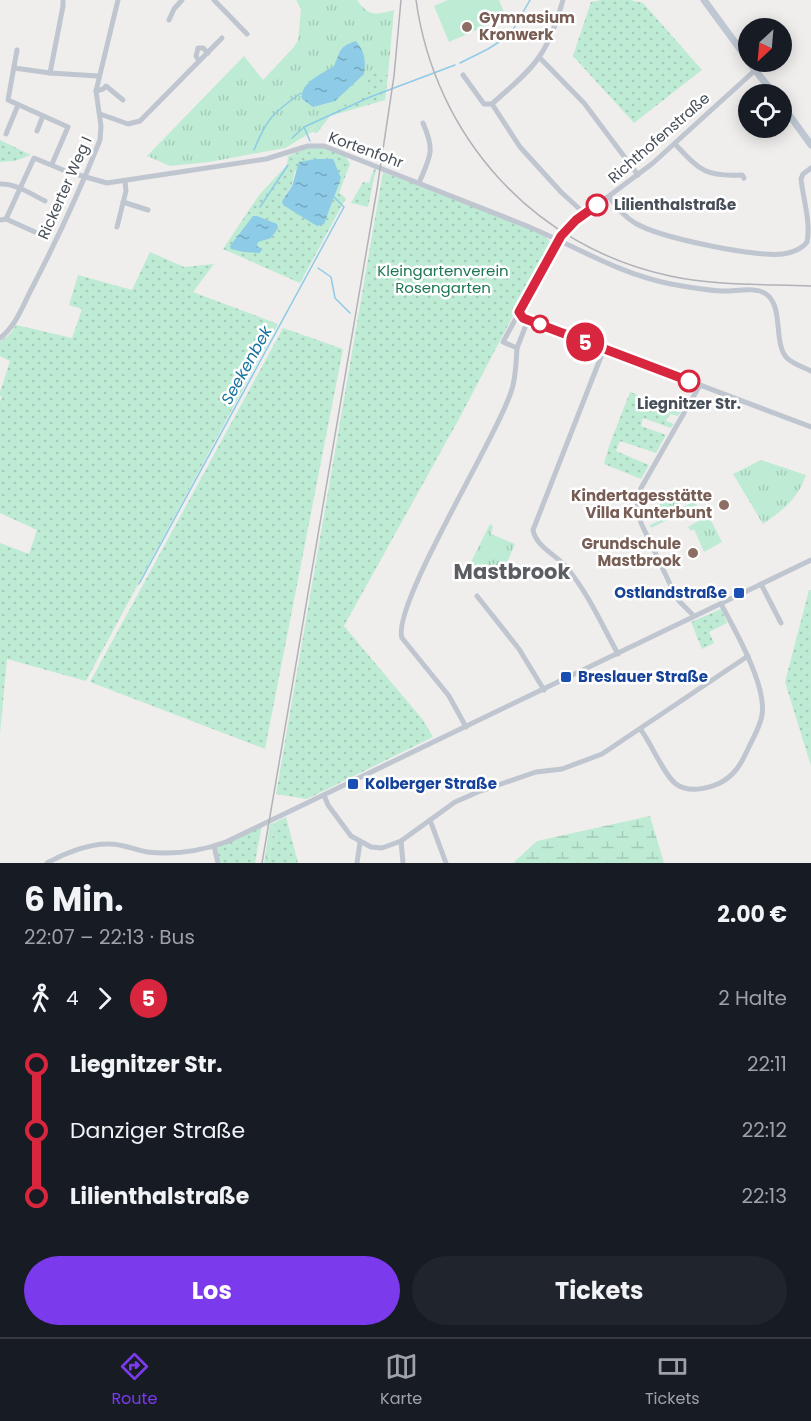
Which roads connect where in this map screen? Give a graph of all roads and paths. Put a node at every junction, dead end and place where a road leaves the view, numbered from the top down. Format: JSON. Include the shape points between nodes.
{"nodes":[{"id":1,"x":63,"y":0,"type":"edge"},
{"id":2,"x":118,"y":0,"type":"edge"},
{"id":3,"x":182,"y":0,"type":"edge"},
{"id":4,"x":214,"y":0,"type":"edge"},
{"id":5,"x":563,"y":0,"type":"edge"},
{"id":6,"x":704,"y":0,"type":"edge"},
{"id":7,"x":169,"y":20,"type":"dead end"},
{"id":8,"x":247,"y":34,"type":"dead end"},
{"id":9,"x":222,"y":38,"type":"dead end"},
{"id":10,"x":738,"y":46,"type":"edge"},
{"id":11,"x":16,"y":50,"type":"dead end"},
{"id":12,"x":208,"y":53,"type":"junction"},
{"id":13,"x":539,"y":57,"type":"junction"},
{"id":14,"x":200,"y":61,"type":"junction"},
{"id":15,"x":14,"y":68,"type":"junction"},
{"id":16,"x":752,"y":72,"type":"edge"},
{"id":17,"x":757,"y":72,"type":"edge"},
{"id":18,"x":50,"y":73,"type":"junction"},
{"id":19,"x":463,"y":75,"type":"dead end"},
{"id":20,"x":98,"y":76,"type":"junction"},
{"id":21,"x":766,"y":84,"type":"edge"},
{"id":22,"x":96,"y":90,"type":"junction"},
{"id":23,"x":123,"y":100,"type":"dead end"},
{"id":24,"x":492,"y":104,"type":"junction"},
{"id":25,"x":18,"y":105,"type":"junction"},
{"id":26,"x":100,"y":114,"type":"junction"},
{"id":27,"x":43,"y":116,"type":"junction"},
{"id":28,"x":792,"y":119,"type":"edge"},
{"id":29,"x":423,"y":123,"type":"dead end"},
{"id":30,"x":37,"y":131,"type":"dead end"},
{"id":31,"x":6,"y":134,"type":"dead end"},
{"id":32,"x":675,"y":144,"type":"junction"},
{"id":33,"x":811,"y":145,"type":"edge"},
{"id":34,"x":52,"y":164,"type":"junction"},
{"id":35,"x":811,"y":168,"type":"edge"},
{"id":36,"x":639,"y":175,"type":"junction"},
{"id":37,"x":86,"y":176,"type":"junction"},
{"id":38,"x":744,"y":178,"type":"dead end"},
{"id":39,"x":125,"y":181,"type":"junction"},
{"id":40,"x":420,"y":183,"type":"junction"},
{"id":41,"x":0,"y":184,"type":"edge"},
{"id":42,"x":19,"y":188,"type":"junction"},
{"id":43,"x":609,"y":196,"type":"junction"},
{"id":44,"x":45,"y":201,"type":"dead end"},
{"id":45,"x":123,"y":202,"type":"junction"},
{"id":46,"x":148,"y":210,"type":"dead end"},
{"id":47,"x":585,"y":214,"type":"junction"},
{"id":48,"x":3,"y":219,"type":"edge"},
{"id":49,"x":117,"y":227,"type":"dead end"},
{"id":50,"x":35,"y":232,"type":"dead end"},
{"id":51,"x":558,"y":239,"type":"junction"},
{"id":52,"x":519,"y":312,"type":"junction"},
{"id":53,"x":528,"y":320,"type":"junction"},
{"id":54,"x":0,"y":338,"type":"edge"},
{"id":55,"x":517,"y":348,"type":"junction"},
{"id":56,"x":604,"y":349,"type":"junction"},
{"id":57,"x":811,"y":371,"type":"edge"},
{"id":58,"x":700,"y":385,"type":"junction"},
{"id":59,"x":811,"y":427,"type":"edge"},
{"id":60,"x":637,"y":507,"type":"junction"},
{"id":61,"x":598,"y":518,"type":"dead end"},
{"id":62,"x":811,"y":560,"type":"edge"},
{"id":63,"x":761,"y":584,"type":"junction"},
{"id":64,"x":477,"y":596,"type":"dead end"},
{"id":65,"x":721,"y":604,"type":"junction"},
{"id":66,"x":694,"y":616,"type":"junction"},
{"id":67,"x":781,"y":623,"type":"dead end"},
{"id":68,"x":618,"y":654,"type":"junction"},
{"id":69,"x":748,"y":656,"type":"junction"},
{"id":70,"x":544,"y":690,"type":"junction"},
{"id":71,"x":466,"y":727,"type":"junction"},
{"id":72,"x":640,"y":730,"type":"junction"},
{"id":73,"x":324,"y":795,"type":"junction"},
{"id":74,"x":430,"y":820,"type":"junction"},
{"id":75,"x":401,"y":841,"type":"junction"},
{"id":76,"x":360,"y":842,"type":"junction"},
{"id":77,"x":214,"y":846,"type":"junction"},
{"id":78,"x":47,"y":863,"type":"edge"},
{"id":79,"x":218,"y":863,"type":"edge"},
{"id":80,"x":357,"y":863,"type":"edge"},
{"id":81,"x":403,"y":863,"type":"edge"},
{"id":82,"x":446,"y":863,"type":"edge"}],
"edges":[{"from":1,"to":18,"type":"street"},
{"from":2,"to":20,"type":"street","name":"Rickerter Weg I"},
{"from":3,"to":7,"type":"street"},
{"from":4,"to":8,"type":"street"},
{"from":5,"to":13,"type":"street"},
{"from":6,"to":10,"type":"main road"},
{"from":9,"to":12,"type":"street"},
{"from":11,"to":15,"type":"street"},
{"from":12,"to":14,"type":"street"},
{"from":12,"to":14,"type":"street","via":[[198,48],[196,56]]},
{"from":13,"to":24,"type":"street"},
{"from":13,"to":36,"type":"street","via":[[584,103]]},
{"from":14,"to":26,"type":"street","via":[[140,121],[120,123]]},
{"from":15,"to":18,"type":"street"},
{"from":15,"to":25,"type":"street","via":[[8,100]]},
{"from":16,"to":32,"type":"street","name":"Richthofenstraße"},
{"from":17,"to":21,"type":"main road"},
{"from":18,"to":20,"type":"street"},
{"from":19,"to":24,"type":"street","via":[[484,104]]},
{"from":20,"to":22,"type":"street","name":"Rickerter Weg I"},
{"from":22,"to":23,"type":"street","via":[[106,86]]},
{"from":22,"to":26,"type":"street","name":"Rickerter Weg I"},
{"from":24,"to":47,"type":"street","via":[[520,147]]},
{"from":25,"to":27,"type":"street"},
{"from":25,"to":31,"type":"street"},
{"from":26,"to":37,"type":"street","name":"Rickerter Weg I","via":[[100,140]]},
{"from":27,"to":30,"type":"street"},
{"from":27,"to":34,"type":"street","via":[[68,127]]},
{"from":28,"to":33,"type":"main road"},
{"from":29,"to":40,"type":"street","via":[[431,151]]},
{"from":32,"to":36,"type":"street","name":"Richthofenstraße"},
{"from":32,"to":38,"type":"street","via":[[702,171]]},
{"from":34,"to":37,"type":"street","name":"Kortenfohr"},
{"from":34,"to":42,"type":"street","via":[[34,158]]},
{"from":35,"to":43,"type":"street","via":[[801,179],[810,233],[802,247],[783,254],[743,251],[662,234],[635,223]]},
{"from":36,"to":43,"type":"street","name":"Richthofenstraße"},
{"from":37,"to":39,"type":"street","name":"Kortenfohr","via":[[107,183]]},
{"from":37,"to":54,"type":"street","name":"Rickerter Weg I","via":[[16,318]]},
{"from":39,"to":40,"type":"street","name":"Kortenfohr","via":[[266,159],[314,146],[334,149]]},
{"from":39,"to":45,"type":"street"},
{"from":40,"to":51,"type":"street","name":"Kortenfohr"},
{"from":41,"to":42,"type":"street"},
{"from":42,"to":44,"type":"street"},
{"from":42,"to":48,"type":"street"},
{"from":43,"to":47,"type":"street","name":"Richthofenstraße"},
{"from":45,"to":46,"type":"street"},
{"from":45,"to":49,"type":"street"},
{"from":47,"to":51,"type":"street","name":"Richthofenstraße"},
{"from":48,"to":50,"type":"street"},
{"from":51,"to":52,"type":"street","name":"Richthofenstraße"},
{"from":51,"to":57,"type":"street","name":"Kortenfohr","via":[[637,276],[722,291],[765,292],[774,305],[783,352]]},
{"from":52,"to":53,"type":"street"},
{"from":52,"to":55,"type":"street","name":"Richthofenstraße","via":[[502,342]]},
{"from":53,"to":55,"type":"street"},
{"from":53,"to":56,"type":"street"},
{"from":55,"to":71,"type":"street","via":[[509,397],[421,574],[400,628],[402,638],[448,696]]},
{"from":56,"to":58,"type":"street"},
{"from":56,"to":68,"type":"street","via":[[533,530],[540,544],[566,566],[580,585]]},
{"from":58,"to":59,"type":"street"},
{"from":58,"to":60,"type":"street","via":[[641,488]]},
{"from":60,"to":61,"type":"street"},
{"from":60,"to":66,"type":"street","via":[[670,586]]},
{"from":62,"to":63,"type":"street"},
{"from":63,"to":65,"type":"street"},
{"from":63,"to":67,"type":"street"},
{"from":64,"to":70,"type":"street","via":[[519,649]]},
{"from":65,"to":66,"type":"street"},
{"from":65,"to":69,"type":"street"},
{"from":66,"to":68,"type":"street"},
{"from":68,"to":70,"type":"street"},
{"from":69,"to":72,"type":"street"},
{"from":69,"to":72,"type":"street","via":[[763,712],[740,768],[720,783],[696,789],[676,784]]},
{"from":70,"to":71,"type":"street"},
{"from":71,"to":73,"type":"street"},
{"from":72,"to":74,"type":"street","via":[[602,754],[562,769],[536,772],[496,785],[455,802]]},
{"from":73,"to":76,"type":"street","via":[[342,825]]},
{"from":73,"to":77,"type":"street"},
{"from":74,"to":75,"type":"street"},
{"from":74,"to":82,"type":"street"},
{"from":75,"to":76,"type":"street","via":[[382,848]]},
{"from":75,"to":81,"type":"street"},
{"from":76,"to":80,"type":"street"},
{"from":77,"to":78,"type":"street","via":[[176,853],[95,845]]},
{"from":77,"to":79,"type":"street"}]}
